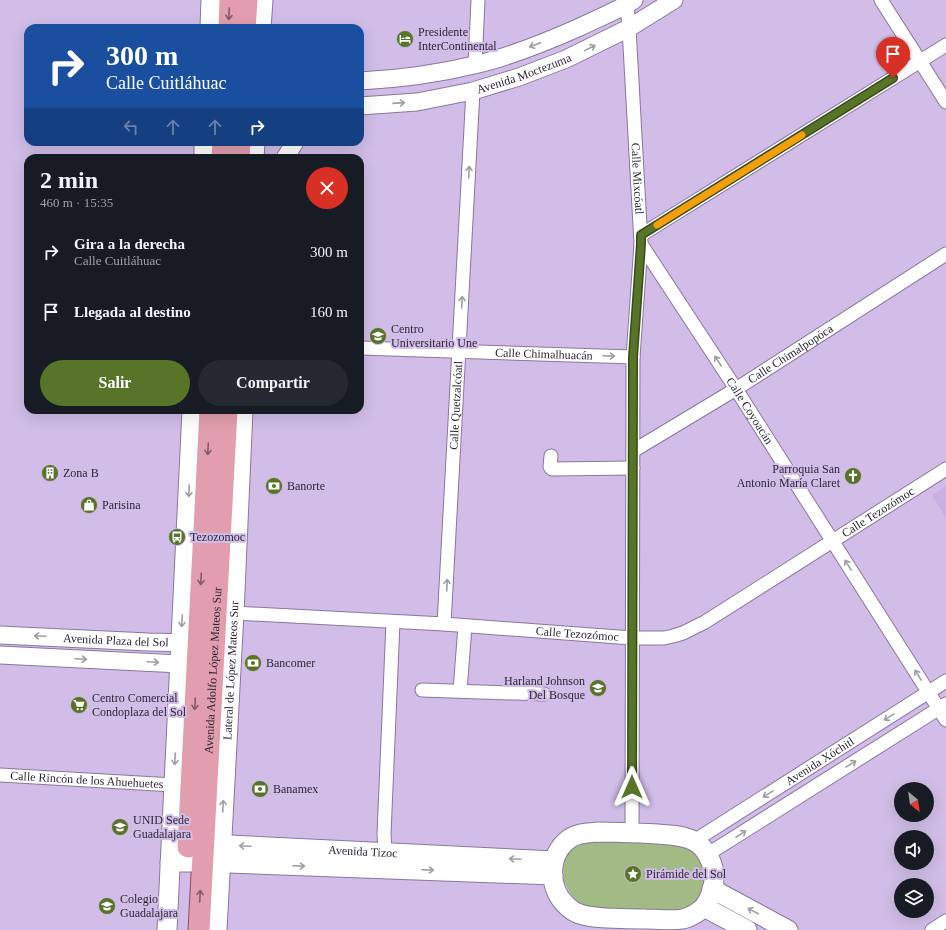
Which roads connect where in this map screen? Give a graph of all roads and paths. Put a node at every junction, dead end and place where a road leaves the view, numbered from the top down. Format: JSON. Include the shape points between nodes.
{"nodes":[{"id":1,"x":211,"y":0,"type":"edge"},
{"id":2,"x":230,"y":0,"type":"edge"},
{"id":3,"x":247,"y":0,"type":"edge"},
{"id":4,"x":263,"y":0,"type":"edge"},
{"id":5,"x":478,"y":0,"type":"edge"},
{"id":6,"x":674,"y":0,"type":"edge"},
{"id":7,"x":881,"y":0,"type":"edge"},
{"id":8,"x":630,"y":2,"type":"edge"},
{"id":9,"x":210,"y":24,"type":"edge"},
{"id":10,"x":229,"y":24,"type":"edge"},
{"id":11,"x":245,"y":24,"type":"edge"},
{"id":12,"x":261,"y":24,"type":"edge"},
{"id":13,"x":630,"y":28,"type":"junction"},
{"id":14,"x":946,"y":45,"type":"edge"},
{"id":15,"x":920,"y":61,"type":"junction"},
{"id":16,"x":475,"y":65,"type":"junction"},
{"id":17,"x":364,"y":81,"type":"edge"},
{"id":18,"x":474,"y":91,"type":"junction"},
{"id":19,"x":946,"y":102,"type":"edge"},
{"id":20,"x":364,"y":106,"type":"edge"},
{"id":21,"x":641,"y":240,"type":"junction"},
{"id":22,"x":946,"y":254,"type":"edge"},
{"id":23,"x":364,"y":348,"type":"edge"},
{"id":24,"x":459,"y":351,"type":"junction"},
{"id":25,"x":633,"y":357,"type":"junction"},
{"id":26,"x":736,"y":389,"type":"junction"},
{"id":27,"x":192,"y":414,"type":"edge"},
{"id":28,"x":210,"y":414,"type":"edge"},
{"id":29,"x":227,"y":414,"type":"edge"},
{"id":30,"x":243,"y":414,"type":"edge"},
{"id":31,"x":633,"y":451,"type":"junction"},
{"id":32,"x":551,"y":456,"type":"dead end"},
{"id":33,"x":633,"y":468,"type":"junction"},
{"id":34,"x":946,"y":469,"type":"edge"},
{"id":35,"x":832,"y":541,"type":"junction"},
{"id":36,"x":234,"y":613,"type":"junction"},
{"id":37,"x":394,"y":622,"type":"junction"},
{"id":38,"x":444,"y":624,"type":"junction"},
{"id":39,"x":465,"y":626,"type":"junction"},
{"id":40,"x":0,"y":634,"type":"edge"},
{"id":41,"x":632,"y":638,"type":"junction"},
{"id":42,"x":206,"y":643,"type":"junction"},
{"id":43,"x":0,"y":655,"type":"edge"},
{"id":44,"x":180,"y":664,"type":"junction"},
{"id":45,"x":946,"y":681,"type":"edge"},
{"id":46,"x":422,"y":690,"type":"dead end"},
{"id":47,"x":460,"y":691,"type":"junction"},
{"id":48,"x":929,"y":692,"type":"junction"},
{"id":49,"x":544,"y":694,"type":"dead end"},
{"id":50,"x":944,"y":711,"type":"edge"},
{"id":51,"x":0,"y":775,"type":"edge"},
{"id":52,"x":174,"y":785,"type":"junction"},
{"id":53,"x":632,"y":832,"type":"junction"},
{"id":54,"x":694,"y":841,"type":"junction"},
{"id":55,"x":195,"y":853,"type":"junction"},
{"id":56,"x":385,"y":854,"type":"junction"},
{"id":57,"x":708,"y":854,"type":"junction"},
{"id":58,"x":357,"y":860,"type":"junction"},
{"id":59,"x":553,"y":868,"type":"junction"},
{"id":60,"x":712,"y":889,"type":"junction"},
{"id":61,"x":704,"y":907,"type":"junction"},
{"id":62,"x":946,"y":921,"type":"edge"},
{"id":63,"x":635,"y":924,"type":"edge"},
{"id":64,"x":167,"y":930,"type":"edge"},
{"id":65,"x":184,"y":930,"type":"edge"},
{"id":66,"x":199,"y":930,"type":"edge"},
{"id":67,"x":217,"y":930,"type":"edge"},
{"id":68,"x":747,"y":930,"type":"edge"},
{"id":69,"x":788,"y":930,"type":"edge"},
{"id":70,"x":932,"y":930,"type":"edge"}],
"edges":[{"from":1,"to":9,"type":"main road"},
{"from":2,"to":10,"type":"main road","one_way":true},
{"from":3,"to":11,"type":"main road"},
{"from":4,"to":12,"type":"main road"},
{"from":5,"to":16,"type":"street"},
{"from":6,"to":13,"type":"street","name":"Avenida Moctezuma"},
{"from":7,"to":15,"type":"street"},
{"from":8,"to":13,"type":"street","name":"Calle Mixcóatl"},
{"from":8,"to":16,"type":"street","name":"Avenida Moctezuma","one_way":true,"via":[[556,38]]},
{"from":18,"to":13,"type":"street","name":"Avenida Moctezuma","one_way":true,"via":[[566,59]]},
{"from":13,"to":21,"type":"street","name":"Calle Mixcóatl"},
{"from":14,"to":15,"type":"street"},
{"from":15,"to":19,"type":"street"},
{"from":15,"to":21,"type":"street"},
{"from":16,"to":17,"type":"street","name":"Avenida Moctezuma","via":[[424,75]]},
{"from":20,"to":18,"type":"street","name":"Avenida Moctezuma","one_way":true,"via":[[417,102]]},
{"from":24,"to":18,"type":"street","name":"Calle Quetzalcóatl","one_way":true},
{"from":21,"to":25,"type":"street","name":"Calle Mixcóatl"},
{"from":26,"to":21,"type":"street","name":"Calle Coyoacán","one_way":true},
{"from":22,"to":26,"type":"street","name":"Calle Chimalpopóca"},
{"from":23,"to":24,"type":"street","name":"Calle Chimalhuacán"},
{"from":24,"to":25,"type":"street","name":"Calle Chimalhuacán","one_way":true},
{"from":38,"to":24,"type":"street","name":"Calle Quetzalcóatl","one_way":true},
{"from":25,"to":31,"type":"street","name":"Calle Mixcóatl"},
{"from":26,"to":31,"type":"street","name":"Calle Chimalpopóca"},
{"from":26,"to":35,"type":"street","name":"Calle Coyoacán"},
{"from":27,"to":42,"type":"main road","name":"Lateral de López Mateos Sur","one_way":true},
{"from":28,"to":42,"type":"main road","name":"Avenida Adolfo López Mateos Sur","one_way":true},
{"from":29,"to":42,"type":"main road","name":"Avenida Adolfo López Mateos Sur"},
{"from":30,"to":36,"type":"main road","name":"Lateral de López Mateos Sur"},
{"from":31,"to":33,"type":"street","name":"Calle Mixcóatl"},
{"from":32,"to":33,"type":"street","via":[[552,470]]},
{"from":33,"to":41,"type":"street","name":"Calle Mixcóatl"},
{"from":34,"to":35,"type":"street","name":"Calle Tezozómoc"},
{"from":35,"to":41,"type":"street","name":"Calle Tezozómoc","via":[[694,628],[664,638]]},
{"from":48,"to":35,"type":"street","name":"Calle Coyoacán","one_way":true},
{"from":36,"to":37,"type":"street","name":"Calle Tezozómoc"},
{"from":36,"to":42,"type":"main road","name":"Lateral de López Mateos Sur"},
{"from":37,"to":38,"type":"street","name":"Calle Tezozómoc"},
{"from":37,"to":56,"type":"street"},
{"from":38,"to":39,"type":"street","name":"Calle Tezozómoc"},
{"from":39,"to":41,"type":"street","name":"Calle Tezozómoc"},
{"from":39,"to":47,"type":"street"},
{"from":42,"to":40,"type":"street","name":"Avenida Plaza del Sol","one_way":true},
{"from":41,"to":53,"type":"street","name":"Calle Mixcóatl"},
{"from":42,"to":44,"type":"main road","name":"Lateral de López Mateos Sur"},
{"from":42,"to":55,"type":"main road","name":"Avenida Adolfo López Mateos Sur"},
{"from":43,"to":44,"type":"street","name":"Avenida Plaza del Sol","one_way":true},
{"from":44,"to":52,"type":"main road","name":"Lateral de López Mateos Sur","one_way":true},
{"from":45,"to":48,"type":"street","name":"Avenida Xóchitl"},
{"from":46,"to":47,"type":"street"},
{"from":47,"to":49,"type":"street"},
{"from":48,"to":50,"type":"street","name":"Calle Coyoacán"},
{"from":48,"to":54,"type":"street","name":"Avenida Xóchitl","one_way":true},
{"from":57,"to":50,"type":"street","name":"Avenida Xóchitl","one_way":true},
{"from":51,"to":52,"type":"street","name":"Calle Rincón de los Ahuehuetes"},
{"from":52,"to":55,"type":"main road","name":"Lateral de López Mateos Sur"},
{"from":53,"to":54,"type":"main road","via":[[682,836]]},
{"from":53,"to":59,"type":"main road","via":[[580,834],[568,840],[558,851]]},
{"from":54,"to":57,"type":"main road"},
{"from":55,"to":58,"type":"main road","name":"Avenida Tizoc"},
{"from":55,"to":64,"type":"main road","name":"Lateral de López Mateos Sur"},
{"from":55,"to":65,"type":"main road","name":"Avenida Adolfo López Mateos Sur"},
{"from":66,"to":55,"type":"main road","name":"Avenida Adolfo López Mateos Sur","one_way":true},
{"from":55,"to":67,"type":"main road","name":"Lateral de López Mateos Sur"},
{"from":56,"to":58,"type":"main road","name":"Avenida Tizoc"},
{"from":59,"to":56,"type":"main road","name":"Avenida Tizoc","one_way":true},
{"from":57,"to":60,"type":"main road","via":[[713,864]]},
{"from":58,"to":59,"type":"main road","name":"Avenida Tizoc","one_way":true},
{"from":59,"to":63,"type":"main road","via":[[557,895],[567,907],[579,914]]},
{"from":60,"to":61,"type":"main road"},
{"from":69,"to":60,"type":"main road","one_way":true},
{"from":61,"to":63,"type":"main road","via":[[683,919]]},
{"from":61,"to":68,"type":"main road"},
{"from":62,"to":70,"type":"street"}]}
